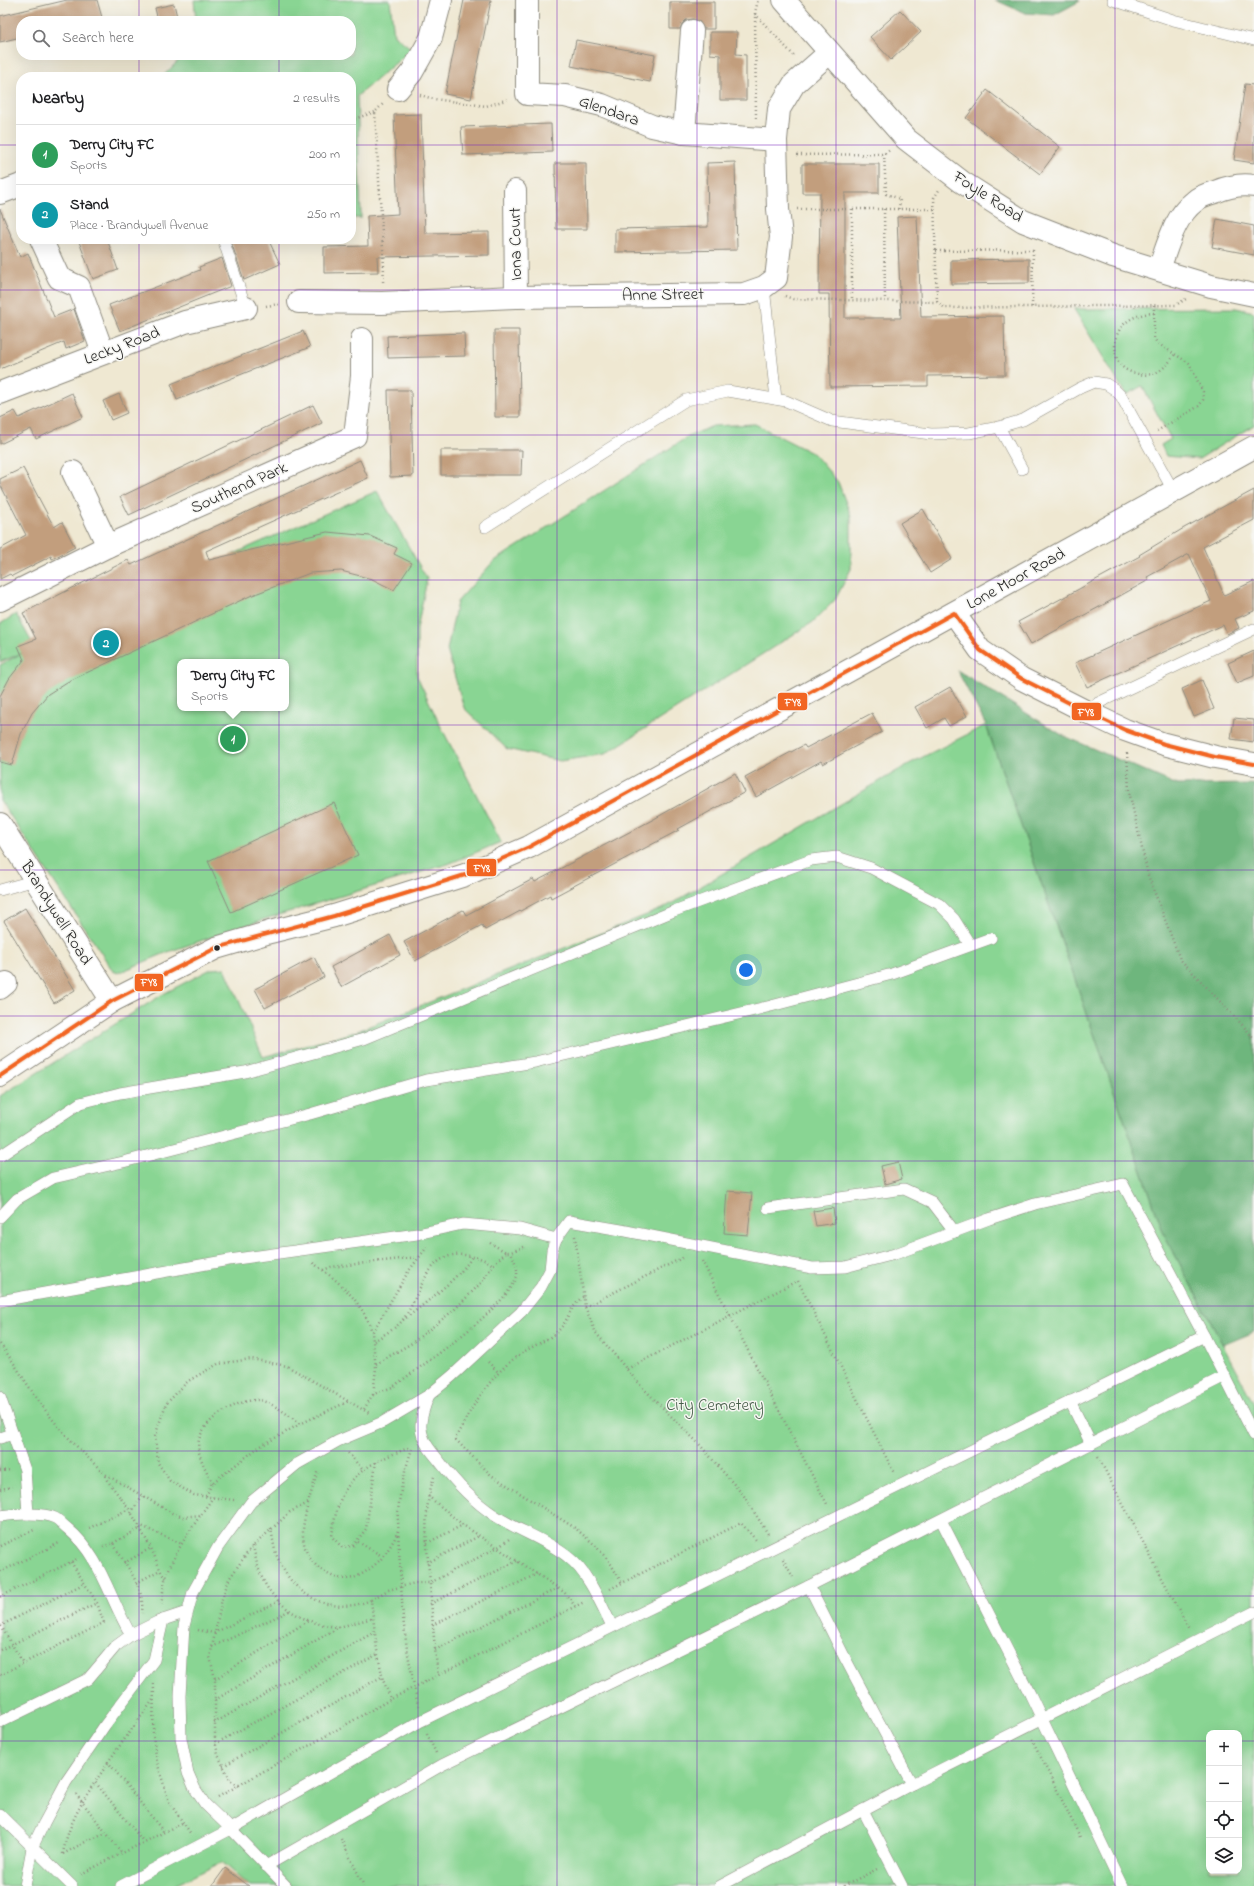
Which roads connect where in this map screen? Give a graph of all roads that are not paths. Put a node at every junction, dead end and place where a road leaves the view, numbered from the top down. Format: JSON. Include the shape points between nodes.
{"nodes":[{"id":1,"x":441,"y":0,"type":"edge"},
{"id":2,"x":784,"y":0,"type":"edge"},
{"id":3,"x":1114,"y":0,"type":"edge"},
{"id":4,"x":527,"y":4,"type":"edge"},
{"id":5,"x":692,"y":31,"type":"dead end"},
{"id":6,"x":1254,"y":40,"type":"edge"},
{"id":7,"x":829,"y":53,"type":"junction"},
{"id":8,"x":398,"y":89,"type":"road end"},
{"id":9,"x":684,"y":133,"type":"junction"},
{"id":10,"x":769,"y":144,"type":"junction"},
{"id":11,"x":1254,"y":186,"type":"edge"},
{"id":12,"x":515,"y":191,"type":"dead end"},
{"id":13,"x":43,"y":244,"type":"edge"},
{"id":14,"x":225,"y":244,"type":"edge"},
{"id":15,"x":1160,"y":269,"type":"junction"},
{"id":16,"x":764,"y":287,"type":"junction"},
{"id":17,"x":1254,"y":294,"type":"edge"},
{"id":18,"x":516,"y":297,"type":"junction"},
{"id":19,"x":299,"y":302,"type":"road end"},
{"id":20,"x":246,"y":308,"type":"joint"},
{"id":21,"x":362,"y":339,"type":"dead end"},
{"id":22,"x":103,"y":353,"type":"junction"},
{"id":23,"x":0,"y":393,"type":"edge"},
{"id":24,"x":776,"y":400,"type":"junction"},
{"id":25,"x":999,"y":427,"type":"junction"},
{"id":26,"x":1254,"y":447,"type":"edge"},
{"id":27,"x":1022,"y":469,"type":"dead end"},
{"id":28,"x":73,"y":472,"type":"dead end"},
{"id":29,"x":1174,"y":492,"type":"junction"},
{"id":30,"x":485,"y":527,"type":"dead end"},
{"id":31,"x":108,"y":546,"type":"junction"},
{"id":32,"x":0,"y":600,"type":"edge"},
{"id":33,"x":954,"y":613,"type":"junction"},
{"id":34,"x":1254,"y":629,"type":"edge"},
{"id":35,"x":1087,"y":712,"type":"junction"},
{"id":36,"x":1254,"y":764,"type":"edge"},
{"id":37,"x":0,"y":824,"type":"edge"},
{"id":38,"x":36,"y":880,"type":"junction"},
{"id":39,"x":0,"y":890,"type":"edge"},
{"id":40,"x":991,"y":938,"type":"dead end"},
{"id":41,"x":970,"y":945,"type":"junction"},
{"id":42,"x":112,"y":1001,"type":"junction"},
{"id":43,"x":0,"y":1076,"type":"edge"},
{"id":44,"x":0,"y":1156,"type":"edge"},
{"id":45,"x":768,"y":1208,"type":"dead end"},
{"id":46,"x":0,"y":1216,"type":"edge"},
{"id":47,"x":955,"y":1232,"type":"junction"},
{"id":48,"x":554,"y":1244,"type":"junction"},
{"id":49,"x":0,"y":1301,"type":"edge"},
{"id":50,"x":1204,"y":1336,"type":"junction"},
{"id":51,"x":1225,"y":1376,"type":"junction"},
{"id":52,"x":428,"y":1395,"type":"junction"},
{"id":53,"x":0,"y":1397,"type":"edge"},
{"id":54,"x":1070,"y":1401,"type":"junction"},
{"id":55,"x":13,"y":1434,"type":"junction"},
{"id":56,"x":1254,"y":1435,"type":"edge"},
{"id":57,"x":0,"y":1438,"type":"edge"},
{"id":58,"x":1091,"y":1444,"type":"junction"},
{"id":59,"x":28,"y":1514,"type":"junction"},
{"id":60,"x":0,"y":1516,"type":"edge"},
{"id":61,"x":941,"y":1520,"type":"junction"},
{"id":62,"x":805,"y":1588,"type":"junction"},
{"id":63,"x":187,"y":1612,"type":"junction"},
{"id":64,"x":1254,"y":1612,"type":"edge"},
{"id":65,"x":160,"y":1621,"type":"junction"},
{"id":66,"x":612,"y":1626,"type":"junction"},
{"id":67,"x":131,"y":1635,"type":"junction"},
{"id":68,"x":1042,"y":1718,"type":"junction"},
{"id":69,"x":0,"y":1722,"type":"edge"},
{"id":70,"x":912,"y":1784,"type":"junction"},
{"id":71,"x":863,"y":1810,"type":"junction"},
{"id":72,"x":0,"y":1815,"type":"edge"},
{"id":73,"x":230,"y":1829,"type":"junction"},
{"id":74,"x":32,"y":1848,"type":"junction"},
{"id":75,"x":266,"y":1866,"type":"junction"},
{"id":76,"x":69,"y":1884,"type":"edge"},
{"id":77,"x":25,"y":1886,"type":"edge"},
{"id":78,"x":121,"y":1886,"type":"edge"},
{"id":79,"x":286,"y":1886,"type":"edge"},
{"id":80,"x":720,"y":1886,"type":"edge"},
{"id":81,"x":902,"y":1886,"type":"edge"},
{"id":82,"x":1122,"y":1886,"type":"edge"}],
"edges":[{"from":1,"to":8,"type":"street","via":[[431,38],[412,72]]},
{"from":2,"to":7,"type":"street","name":"Foyle Road"},
{"from":3,"to":6,"type":"lane","via":[[1173,20]]},
{"from":4,"to":9,"type":"street","name":"Glendara","via":[[527,94],[565,96],[602,106],[652,126]]},
{"from":5,"to":9,"type":"street"},
{"from":7,"to":10,"type":"street","name":"Anne Street","via":[[794,84],[778,109]]},
{"from":7,"to":15,"type":"street","name":"Foyle Road","via":[[906,139],[950,173],[1024,221],[1113,256]]},
{"from":9,"to":10,"type":"street","name":"Glendara"},
{"from":10,"to":16,"type":"street","name":"Anne Street","via":[[781,237],[776,278]]},
{"from":11,"to":15,"type":"street","via":[[1244,184],[1196,199],[1182,214]]},
{"from":12,"to":18,"type":"street","name":"Iona Court"},
{"from":13,"to":22,"type":"street","via":[[59,278],[79,287]]},
{"from":14,"to":20,"type":"lane"},
{"from":15,"to":17,"type":"street","name":"Foyle Road","via":[[1211,286]]},
{"from":16,"to":18,"type":"street","name":"Anne Street","via":[[744,294]]},
{"from":16,"to":24,"type":"lane"},
{"from":18,"to":19,"type":"street","name":"Anne Street","via":[[382,303]]},
{"from":20,"to":22,"type":"street","name":"Lecky Road","via":[[185,322]]},
{"from":21,"to":31,"type":"street","name":"Southend Park","via":[[362,376],[355,436]]},
{"from":22,"to":23,"type":"street","name":"Lecky Road"},
{"from":24,"to":25,"type":"lane","via":[[786,401],[832,421],[888,429],[954,434]]},
{"from":24,"to":30,"type":"lane","via":[[728,391],[686,400]]},
{"from":25,"to":27,"type":"lane"},
{"from":25,"to":29,"type":"lane","via":[[1022,420],[1094,382],[1106,384],[1121,396]]},
{"from":26,"to":29,"type":"street","name":"Lone Moor Road"},
{"from":28,"to":31,"type":"street"},
{"from":29,"to":33,"type":"street","name":"Lone Moor Road"},
{"from":31,"to":32,"type":"street"},
{"from":33,"to":35,"type":"street","via":[[980,650],[1022,679]]},
{"from":33,"to":42,"type":"street","name":"Lone Moor Road","via":[[529,847],[465,874],[334,916],[216,948]]},
{"from":34,"to":35,"type":"lane","via":[[1098,703]]},
{"from":35,"to":36,"type":"street","via":[[1125,730],[1164,744]]},
{"from":37,"to":38,"type":"street","name":"Brandywell Road"},
{"from":38,"to":39,"type":"lane"},
{"from":38,"to":42,"type":"street","name":"Brandywell Road"},
{"from":40,"to":41,"type":"lane"},
{"from":41,"to":44,"type":"lane","via":[[954,919],[940,904],[871,868],[837,857],[812,860],[674,911],[364,1039],[245,1072],[120,1093],[80,1103]]},
{"from":41,"to":46,"type":"lane","via":[[892,974],[771,1006],[535,1062],[426,1080],[295,1118],[53,1178],[17,1199]]},
{"from":42,"to":43,"type":"street","name":"Lone Moor Road"},
{"from":45,"to":47,"type":"lane","via":[[904,1188],[932,1202]]},
{"from":47,"to":48,"type":"lane","via":[[895,1254],[845,1267],[812,1268],[569,1222]]},
{"from":47,"to":50,"type":"lane","via":[[1035,1204],[1123,1184]]},
{"from":48,"to":49,"type":"lane","via":[[520,1229],[463,1224],[417,1234],[229,1260]]},
{"from":48,"to":52,"type":"lane","via":[[550,1270],[541,1287],[521,1312]]},
{"from":50,"to":51,"type":"lane"},
{"from":50,"to":54,"type":"lane"},
{"from":51,"to":56,"type":"lane"},
{"from":51,"to":58,"type":"lane"},
{"from":52,"to":63,"type":"lane","via":[[383,1422],[338,1441],[297,1464],[251,1502],[218,1547],[193,1592]]},
{"from":52,"to":66,"type":"lane","via":[[421,1427],[426,1444],[441,1464],[467,1492],[494,1515],[543,1540],[569,1557],[579,1567]]},
{"from":53,"to":55,"type":"lane"},
{"from":54,"to":58,"type":"lane"},
{"from":54,"to":66,"type":"lane"},
{"from":55,"to":57,"type":"lane"},
{"from":55,"to":59,"type":"lane","via":[[25,1470]]},
{"from":58,"to":61,"type":"lane"},
{"from":59,"to":60,"type":"lane"},
{"from":59,"to":67,"type":"lane","via":[[54,1518],[75,1535],[99,1566]]},
{"from":61,"to":62,"type":"lane"},
{"from":61,"to":68,"type":"lane"},
{"from":62,"to":70,"type":"lane"},
{"from":62,"to":75,"type":"lane","via":[[442,1765]]},
{"from":63,"to":65,"type":"lane"},
{"from":63,"to":73,"type":"lane","via":[[182,1648],[181,1738],[188,1773],[195,1789]]},
{"from":64,"to":68,"type":"lane"},
{"from":65,"to":67,"type":"lane"},
{"from":65,"to":74,"type":"lane","via":[[154,1660],[66,1782]]},
{"from":66,"to":73,"type":"lane","via":[[421,1721]]},
{"from":67,"to":69,"type":"lane","via":[[116,1646],[88,1679]]},
{"from":68,"to":70,"type":"lane"},
{"from":68,"to":82,"type":"lane"},
{"from":70,"to":71,"type":"lane"},
{"from":71,"to":80,"type":"lane"},
{"from":71,"to":81,"type":"lane"},
{"from":72,"to":74,"type":"lane"},
{"from":73,"to":75,"type":"lane"},
{"from":73,"to":78,"type":"lane"},
{"from":74,"to":76,"type":"lane"},
{"from":74,"to":77,"type":"lane"},
{"from":75,"to":79,"type":"lane"}]}
